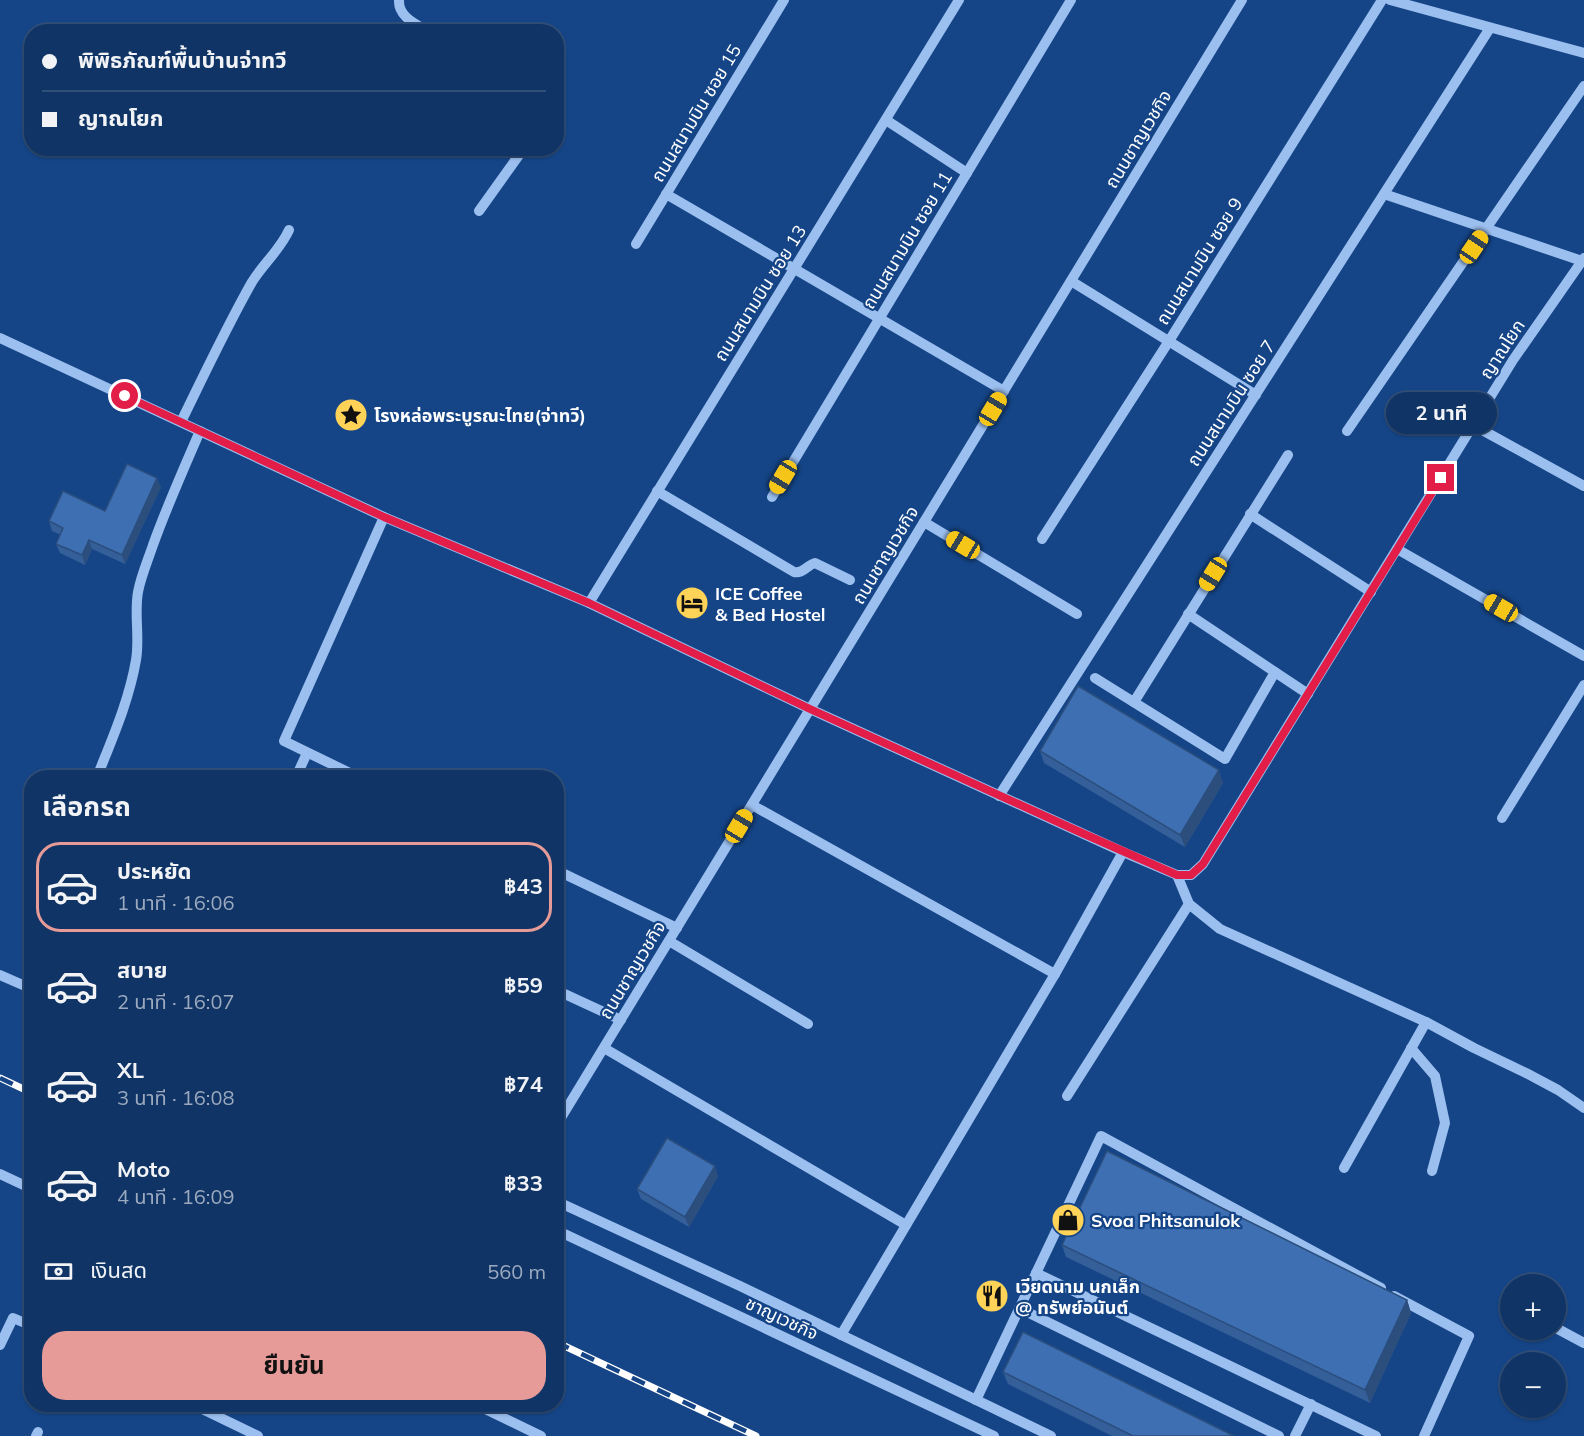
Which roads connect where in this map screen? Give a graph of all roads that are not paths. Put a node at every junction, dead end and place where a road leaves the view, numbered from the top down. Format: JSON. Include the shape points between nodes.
{"nodes":[{"id":1,"x":399,"y":0,"type":"edge"},
{"id":2,"x":784,"y":0,"type":"edge"},
{"id":3,"x":959,"y":0,"type":"edge"},
{"id":4,"x":1071,"y":0,"type":"edge"},
{"id":5,"x":1242,"y":0,"type":"edge"},
{"id":6,"x":1382,"y":0,"type":"edge"},
{"id":7,"x":1390,"y":0,"type":"edge"},
{"id":8,"x":415,"y":24,"type":"edge"},
{"id":9,"x":1490,"y":28,"type":"junction"},
{"id":10,"x":1584,"y":53,"type":"edge"},
{"id":11,"x":1584,"y":86,"type":"edge"},
{"id":12,"x":886,"y":120,"type":"junction"},
{"id":13,"x":518,"y":156,"type":"edge"},
{"id":14,"x":966,"y":173,"type":"junction"},
{"id":15,"x":666,"y":194,"type":"junction"},
{"id":16,"x":1384,"y":194,"type":"junction"},
{"id":17,"x":479,"y":211,"type":"dead end"},
{"id":18,"x":1486,"y":229,"type":"junction"},
{"id":19,"x":289,"y":230,"type":"dead end"},
{"id":20,"x":636,"y":243,"type":"dead end"},
{"id":21,"x":1583,"y":260,"type":"edge"},
{"id":22,"x":794,"y":268,"type":"junction"},
{"id":23,"x":1071,"y":281,"type":"junction"},
{"id":24,"x":879,"y":318,"type":"junction"},
{"id":25,"x":0,"y":338,"type":"edge"},
{"id":26,"x":1169,"y":341,"type":"junction"},
{"id":27,"x":1004,"y":391,"type":"junction"},
{"id":28,"x":1256,"y":394,"type":"junction"},
{"id":29,"x":181,"y":422,"type":"junction"},
{"id":30,"x":1473,"y":425,"type":"junction"},
{"id":31,"x":200,"y":430,"type":"junction"},
{"id":32,"x":1347,"y":431,"type":"dead end"},
{"id":33,"x":1288,"y":455,"type":"dead end"},
{"id":34,"x":1584,"y":486,"type":"edge"},
{"id":35,"x":657,"y":491,"type":"junction"},
{"id":36,"x":772,"y":497,"type":"dead end"},
{"id":37,"x":1250,"y":514,"type":"junction"},
{"id":38,"x":384,"y":517,"type":"junction"},
{"id":39,"x":924,"y":522,"type":"junction"},
{"id":40,"x":1042,"y":539,"type":"dead end"},
{"id":41,"x":1397,"y":549,"type":"junction"},
{"id":42,"x":850,"y":580,"type":"dead end"},
{"id":43,"x":1371,"y":592,"type":"junction"},
{"id":44,"x":589,"y":603,"type":"junction"},
{"id":45,"x":1077,"y":614,"type":"dead end"},
{"id":46,"x":1188,"y":614,"type":"junction"},
{"id":47,"x":1584,"y":656,"type":"edge"},
{"id":48,"x":1275,"y":672,"type":"junction"},
{"id":49,"x":1095,"y":678,"type":"dead end"},
{"id":50,"x":1584,"y":686,"type":"edge"},
{"id":51,"x":1308,"y":694,"type":"junction"},
{"id":52,"x":1134,"y":702,"type":"junction"},
{"id":53,"x":810,"y":709,"type":"junction"},
{"id":54,"x":307,"y":753,"type":"junction"},
{"id":55,"x":100,"y":770,"type":"edge"},
{"id":56,"x":299,"y":770,"type":"edge"},
{"id":57,"x":343,"y":770,"type":"edge"},
{"id":58,"x":999,"y":796,"type":"junction"},
{"id":59,"x":752,"y":805,"type":"junction"},
{"id":60,"x":1502,"y":818,"type":"dead end"},
{"id":61,"x":1123,"y":852,"type":"junction"},
{"id":62,"x":564,"y":874,"type":"edge"},
{"id":63,"x":1177,"y":875,"type":"junction"},
{"id":64,"x":1189,"y":904,"type":"junction"},
{"id":65,"x":677,"y":928,"type":"junction"},
{"id":66,"x":669,"y":941,"type":"junction"},
{"id":67,"x":1055,"y":974,"type":"junction"},
{"id":68,"x":0,"y":975,"type":"edge"},
{"id":69,"x":24,"y":986,"type":"edge"},
{"id":70,"x":564,"y":994,"type":"edge"},
{"id":71,"x":621,"y":1020,"type":"junction"},
{"id":72,"x":1426,"y":1022,"type":"junction"},
{"id":73,"x":808,"y":1024,"type":"dead end"},
{"id":74,"x":604,"y":1048,"type":"junction"},
{"id":75,"x":1411,"y":1048,"type":"junction"},
{"id":76,"x":1067,"y":1096,"type":"dead end"},
{"id":77,"x":1584,"y":1108,"type":"edge"},
{"id":78,"x":564,"y":1113,"type":"edge"},
{"id":79,"x":1344,"y":1168,"type":"dead end"},
{"id":80,"x":1431,"y":1171,"type":"dead end"},
{"id":81,"x":0,"y":1174,"type":"edge"},
{"id":82,"x":24,"y":1186,"type":"edge"},
{"id":83,"x":564,"y":1205,"type":"edge"},
{"id":84,"x":906,"y":1225,"type":"junction"},
{"id":85,"x":564,"y":1234,"type":"edge"},
{"id":86,"x":1036,"y":1273,"type":"junction"},
{"id":87,"x":1019,"y":1308,"type":"junction"},
{"id":88,"x":24,"y":1323,"type":"edge"},
{"id":89,"x":1566,"y":1333,"type":"edge"},
{"id":90,"x":841,"y":1335,"type":"junction"},
{"id":91,"x":1584,"y":1343,"type":"edge"},
{"id":92,"x":0,"y":1345,"type":"edge"},
{"id":93,"x":976,"y":1400,"type":"junction"},
{"id":94,"x":1311,"y":1404,"type":"junction"},
{"id":95,"x":208,"y":1412,"type":"edge"},
{"id":96,"x":492,"y":1412,"type":"edge"},
{"id":97,"x":258,"y":1436,"type":"edge"},
{"id":98,"x":541,"y":1436,"type":"edge"},
{"id":99,"x":994,"y":1436,"type":"edge"},
{"id":100,"x":1051,"y":1436,"type":"edge"},
{"id":101,"x":1279,"y":1436,"type":"edge"},
{"id":102,"x":1295,"y":1436,"type":"edge"},
{"id":103,"x":1376,"y":1436,"type":"edge"},
{"id":104,"x":1424,"y":1436,"type":"edge"}],
"edges":[{"from":1,"to":8,"type":"street","via":[[403,14]]},
{"from":2,"to":15,"type":"street","name":"ถนนสนามบิน ซอย 15"},
{"from":3,"to":12,"type":"street","name":"ถนนสนามบิน ซอย 13"},
{"from":4,"to":14,"type":"street","name":"ถนนสนามบิน ซอย 11"},
{"from":5,"to":23,"type":"street","name":"ถนนชาญเวชกิจ"},
{"from":6,"to":26,"type":"street","name":"ถนนสนามบิน ซอย 9"},
{"from":7,"to":9,"type":"street"},
{"from":9,"to":10,"type":"street"},
{"from":9,"to":16,"type":"street","name":"ถนนสนามบิน ซอย 7"},
{"from":11,"to":18,"type":"street"},
{"from":12,"to":14,"type":"street"},
{"from":12,"to":22,"type":"street","name":"ถนนสนามบิน ซอย 13"},
{"from":13,"to":17,"type":"street"},
{"from":14,"to":24,"type":"street","name":"ถนนสนามบิน ซอย 11"},
{"from":15,"to":20,"type":"street","name":"ถนนสนามบิน ซอย 15"},
{"from":15,"to":22,"type":"street"},
{"from":16,"to":18,"type":"street"},
{"from":16,"to":28,"type":"street","name":"ถนนสนามบิน ซอย 7"},
{"from":18,"to":21,"type":"street"},
{"from":18,"to":32,"type":"street"},
{"from":19,"to":29,"type":"street","via":[[225,330]]},
{"from":21,"to":30,"type":"street","name":"ญาณโยก"},
{"from":22,"to":24,"type":"street"},
{"from":22,"to":35,"type":"street","name":"ถนนสนามบิน ซอย 13"},
{"from":23,"to":26,"type":"street"},
{"from":23,"to":27,"type":"street","name":"ถนนชาญเวชกิจ"},
{"from":24,"to":27,"type":"street"},
{"from":24,"to":36,"type":"street","name":"ถนนสนามบิน ซอย 11"},
{"from":25,"to":29,"type":"street"},
{"from":26,"to":28,"type":"street"},
{"from":26,"to":40,"type":"street","name":"ถนนสนามบิน ซอย 9"},
{"from":27,"to":39,"type":"street","name":"ถนนชาญเวชกิจ"},
{"from":28,"to":58,"type":"street","name":"ถนนสนามบิน ซอย 7"},
{"from":29,"to":31,"type":"street"},
{"from":30,"to":34,"type":"street"},
{"from":30,"to":41,"type":"street","name":"ญาณโยก"},
{"from":31,"to":38,"type":"street"},
{"from":31,"to":55,"type":"street","via":[[144,572],[136,606],[133,676]]},
{"from":33,"to":37,"type":"street"},
{"from":35,"to":42,"type":"street","via":[[794,572],[815,563]]},
{"from":35,"to":44,"type":"street","name":"ถนนสนามบิน ซอย 13"},
{"from":37,"to":43,"type":"street"},
{"from":37,"to":46,"type":"street"},
{"from":38,"to":44,"type":"street"},
{"from":38,"to":54,"type":"street","via":[[284,741]]},
{"from":39,"to":45,"type":"street"},
{"from":39,"to":53,"type":"street","name":"ถนนชาญเวชกิจ"},
{"from":41,"to":43,"type":"street","name":"ญาณโยก"},
{"from":41,"to":47,"type":"street"},
{"from":43,"to":51,"type":"street","name":"ญาณโยก"},
{"from":44,"to":53,"type":"street"},
{"from":46,"to":48,"type":"street"},
{"from":46,"to":52,"type":"street"},
{"from":48,"to":51,"type":"street"},
{"from":48,"to":52,"type":"street","via":[[1225,759]]},
{"from":49,"to":52,"type":"street"},
{"from":50,"to":60,"type":"street"},
{"from":51,"to":63,"type":"street","name":"ญาณโยก","via":[[1203,864],[1191,875]]},
{"from":53,"to":58,"type":"street"},
{"from":53,"to":59,"type":"street","name":"ถนนชาญเวชกิจ"},
{"from":54,"to":56,"type":"street"},
{"from":54,"to":57,"type":"street"},
{"from":58,"to":61,"type":"street"},
{"from":59,"to":65,"type":"street","name":"ถนนชาญเวชกิจ"},
{"from":59,"to":67,"type":"street"},
{"from":61,"to":63,"type":"street"},
{"from":61,"to":67,"type":"street"},
{"from":62,"to":65,"type":"street"},
{"from":63,"to":64,"type":"street"},
{"from":64,"to":72,"type":"street","via":[[1220,929]]},
{"from":64,"to":76,"type":"street"},
{"from":65,"to":66,"type":"street","name":"ถนนชาญเวชกิจ"},
{"from":66,"to":71,"type":"street","name":"ถนนชาญเวชกิจ"},
{"from":66,"to":73,"type":"street"},
{"from":67,"to":84,"type":"street"},
{"from":68,"to":69,"type":"street"},
{"from":70,"to":71,"type":"street"},
{"from":71,"to":74,"type":"street","name":"ถนนชาญเวชกิจ"},
{"from":72,"to":75,"type":"street"},
{"from":72,"to":77,"type":"street","via":[[1558,1090]]},
{"from":74,"to":78,"type":"street","name":"ถนนชาญเวชกิจ"},
{"from":74,"to":84,"type":"street"},
{"from":75,"to":79,"type":"street"},
{"from":75,"to":80,"type":"street","via":[[1435,1076],[1445,1123]]},
{"from":81,"to":82,"type":"street"},
{"from":83,"to":90,"type":"street"},
{"from":84,"to":90,"type":"street"},
{"from":85,"to":99,"type":"street","name":"ชาญเวชกิจ"},
{"from":86,"to":87,"type":"street"},
{"from":86,"to":94,"type":"street"},
{"from":86,"to":104,"type":"street","via":[[1101,1136],[1469,1336]]},
{"from":87,"to":93,"type":"street"},
{"from":87,"to":101,"type":"street"},
{"from":88,"to":92,"type":"street","via":[[13,1318]]},
{"from":89,"to":91,"type":"street"},
{"from":90,"to":93,"type":"street"},
{"from":93,"to":100,"type":"street"},
{"from":94,"to":102,"type":"street"},
{"from":94,"to":103,"type":"street"},
{"from":95,"to":97,"type":"street"},
{"from":96,"to":98,"type":"street"}]}
